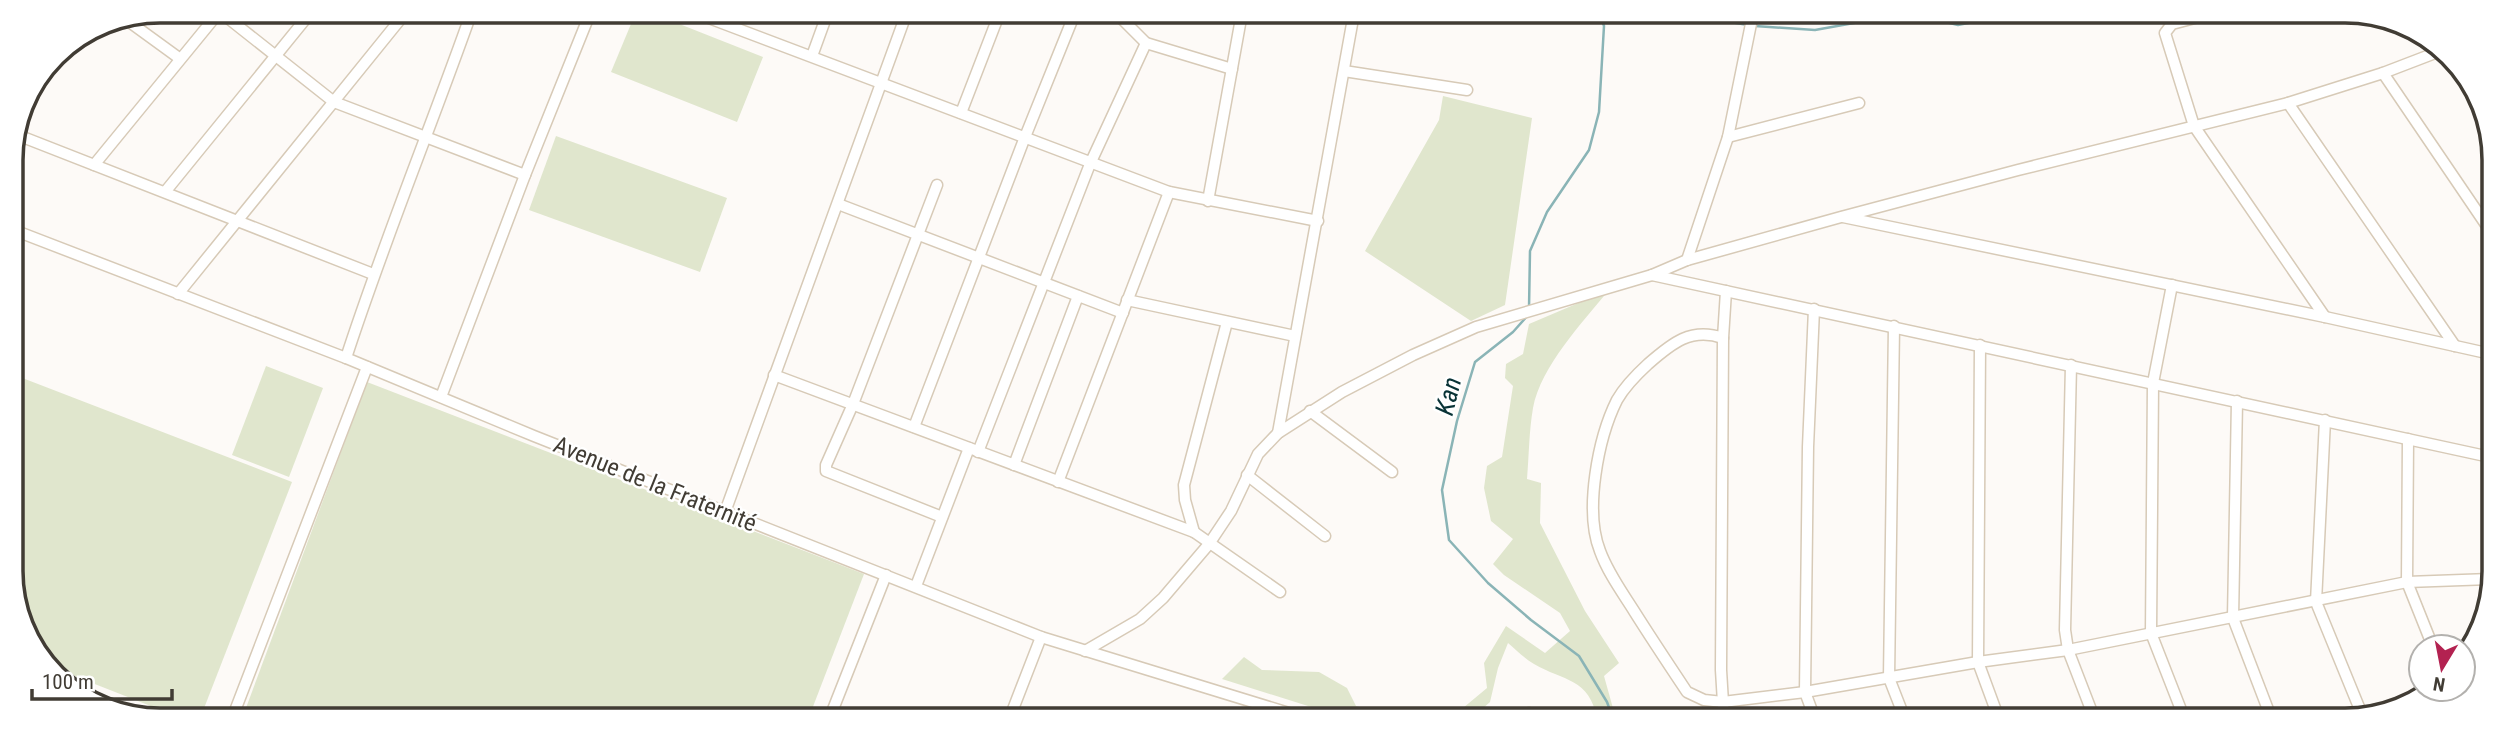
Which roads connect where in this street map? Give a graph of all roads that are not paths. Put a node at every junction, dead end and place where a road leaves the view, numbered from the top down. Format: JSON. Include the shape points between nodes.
{"nodes":[{"id":1,"x":210,"y":23,"type":"edge"},
{"id":2,"x":235,"y":23,"type":"edge"},
{"id":3,"x":302,"y":23,"type":"edge"},
{"id":4,"x":397,"y":23,"type":"edge"},
{"id":5,"x":468,"y":23,"type":"edge"},
{"id":6,"x":587,"y":23,"type":"edge"},
{"id":7,"x":721,"y":23,"type":"edge"},
{"id":8,"x":824,"y":23,"type":"edge"},
{"id":9,"x":903,"y":23,"type":"edge"},
{"id":10,"x":996,"y":23,"type":"edge"},
{"id":11,"x":1071,"y":23,"type":"edge"},
{"id":12,"x":1126,"y":23,"type":"edge"},
{"id":13,"x":1240,"y":23,"type":"edge"},
{"id":14,"x":1352,"y":23,"type":"edge"},
{"id":15,"x":1751,"y":23,"type":"edge"},
{"id":16,"x":2176,"y":23,"type":"edge"},
{"id":17,"x":134,"y":25,"type":"edge"},
{"id":18,"x":726,"y":25,"type":"joint"},
{"id":19,"x":1146,"y":43,"type":"junction"},
{"id":20,"x":2432,"y":54,"type":"edge"},
{"id":21,"x":275,"y":55,"type":"junction"},
{"id":22,"x":812,"y":56,"type":"junction"},
{"id":23,"x":179,"y":58,"type":"junction"},
{"id":24,"x":1232,"y":69,"type":"junction"},
{"id":25,"x":1344,"y":71,"type":"junction"},
{"id":26,"x":2383,"y":73,"type":"junction"},
{"id":27,"x":881,"y":83,"type":"junction"},
{"id":28,"x":1466,"y":90,"type":"dead end"},
{"id":29,"x":334,"y":102,"type":"junction"},
{"id":30,"x":1859,"y":103,"type":"dead end"},
{"id":31,"x":2288,"y":103,"type":"junction"},
{"id":32,"x":961,"y":113,"type":"junction"},
{"id":33,"x":2194,"y":126,"type":"junction"},
{"id":34,"x":1025,"y":137,"type":"junction"},
{"id":35,"x":1728,"y":137,"type":"junction"},
{"id":36,"x":24,"y":138,"type":"edge"},
{"id":37,"x":426,"y":139,"type":"junction"},
{"id":38,"x":1090,"y":164,"type":"junction"},
{"id":39,"x":94,"y":165,"type":"junction"},
{"id":40,"x":526,"y":175,"type":"junction"},
{"id":41,"x":937,"y":185,"type":"dead end"},
{"id":42,"x":165,"y":192,"type":"junction"},
{"id":43,"x":1169,"y":192,"type":"junction"},
{"id":44,"x":1208,"y":201,"type":"junction"},
{"id":45,"x":838,"y":204,"type":"junction"},
{"id":46,"x":1841,"y":217,"type":"junction"},
{"id":47,"x":2482,"y":219,"type":"edge"},
{"id":48,"x":236,"y":221,"type":"junction"},
{"id":49,"x":1318,"y":221,"type":"junction"},
{"id":50,"x":23,"y":234,"type":"edge"},
{"id":51,"x":919,"y":234,"type":"junction"},
{"id":52,"x":979,"y":258,"type":"junction"},
{"id":53,"x":1687,"y":260,"type":"junction"},
{"id":54,"x":373,"y":274,"type":"junction"},
{"id":55,"x":1652,"y":275,"type":"junction"},
{"id":56,"x":1043,"y":283,"type":"junction"},
{"id":57,"x":2172,"y":285,"type":"junction"},
{"id":58,"x":1726,"y":291,"type":"junction"},
{"id":59,"x":178,"y":294,"type":"junction"},
{"id":60,"x":1078,"y":296,"type":"junction"},
{"id":61,"x":1128,"y":300,"type":"junction"},
{"id":62,"x":1814,"y":309,"type":"junction"},
{"id":63,"x":1123,"y":313,"type":"junction"},
{"id":64,"x":2325,"y":317,"type":"junction"},
{"id":65,"x":1227,"y":322,"type":"junction"},
{"id":66,"x":1894,"y":326,"type":"junction"},
{"id":67,"x":1295,"y":336,"type":"junction"},
{"id":68,"x":1723,"y":338,"type":"junction"},
{"id":69,"x":1980,"y":345,"type":"junction"},
{"id":70,"x":2455,"y":346,"type":"junction"},
{"id":71,"x":2482,"y":352,"type":"edge"},
{"id":72,"x":346,"y":358,"type":"junction"},
{"id":73,"x":2071,"y":365,"type":"junction"},
{"id":74,"x":367,"y":367,"type":"junction"},
{"id":75,"x":774,"y":375,"type":"junction"},
{"id":76,"x":2153,"y":383,"type":"junction"},
{"id":77,"x":441,"y":397,"type":"junction"},
{"id":78,"x":2237,"y":401,"type":"junction"},
{"id":79,"x":853,"y":404,"type":"junction"},
{"id":80,"x":1310,"y":411,"type":"junction"},
{"id":81,"x":2325,"y":420,"type":"junction"},
{"id":82,"x":915,"y":427,"type":"junction"},
{"id":83,"x":1278,"y":433,"type":"junction"},
{"id":84,"x":2409,"y":439,"type":"junction"},
{"id":85,"x":974,"y":450,"type":"junction"},
{"id":86,"x":2482,"y":455,"type":"edge"},
{"id":87,"x":1014,"y":465,"type":"junction"},
{"id":88,"x":1392,"y":472,"type":"dead end"},
{"id":89,"x":1247,"y":475,"type":"junction"},
{"id":90,"x":1058,"y":482,"type":"junction"},
{"id":91,"x":725,"y":512,"type":"junction"},
{"id":92,"x":942,"y":517,"type":"junction"},
{"id":93,"x":1194,"y":532,"type":"junction"},
{"id":94,"x":1325,"y":536,"type":"dead end"},
{"id":95,"x":1209,"y":544,"type":"junction"},
{"id":96,"x":886,"y":575,"type":"junction"},
{"id":97,"x":2482,"y":579,"type":"edge"},
{"id":98,"x":2407,"y":582,"type":"junction"},
{"id":99,"x":916,"y":586,"type":"junction"},
{"id":100,"x":1280,"y":592,"type":"dead end"},
{"id":101,"x":2316,"y":602,"type":"junction"},
{"id":102,"x":2233,"y":618,"type":"junction"},
{"id":103,"x":2151,"y":633,"type":"junction"},
{"id":104,"x":2427,"y":633,"type":"edge"},
{"id":105,"x":1041,"y":636,"type":"junction"},
{"id":106,"x":2068,"y":650,"type":"junction"},
{"id":107,"x":1085,"y":651,"type":"junction"},
{"id":108,"x":1978,"y":662,"type":"junction"},
{"id":109,"x":1889,"y":678,"type":"junction"},
{"id":110,"x":1805,"y":692,"type":"junction"},
{"id":111,"x":1723,"y":702,"type":"junction"},
{"id":112,"x":2359,"y":707,"type":"edge"},
{"id":113,"x":236,"y":708,"type":"edge"},
{"id":114,"x":834,"y":708,"type":"edge"},
{"id":115,"x":1013,"y":708,"type":"edge"},
{"id":116,"x":1272,"y":708,"type":"edge"},
{"id":117,"x":1723,"y":708,"type":"edge"},
{"id":118,"x":1811,"y":708,"type":"edge"},
{"id":119,"x":1901,"y":708,"type":"edge"},
{"id":120,"x":1995,"y":708,"type":"edge"},
{"id":121,"x":2090,"y":708,"type":"edge"},
{"id":122,"x":2180,"y":708,"type":"edge"},
{"id":123,"x":2267,"y":708,"type":"edge"}],
"edges":[{"from":1,"to":23,"type":"street"},
{"from":2,"to":21,"type":"street"},
{"from":3,"to":21,"type":"street"},
{"from":4,"to":29,"type":"street"},
{"from":5,"to":37,"type":"street"},
{"from":6,"to":40,"type":"street"},
{"from":7,"to":18,"type":"street"},
{"from":8,"to":22,"type":"street"},
{"from":9,"to":27,"type":"street"},
{"from":10,"to":32,"type":"street"},
{"from":11,"to":34,"type":"street"},
{"from":12,"to":19,"type":"street"},
{"from":13,"to":24,"type":"street"},
{"from":14,"to":25,"type":"street"},
{"from":15,"to":35,"type":"street"},
{"from":16,"to":33,"type":"street","via":[[2165,33]]},
{"from":17,"to":23,"type":"street"},
{"from":18,"to":22,"type":"street"},
{"from":19,"to":24,"type":"street"},
{"from":19,"to":38,"type":"street"},
{"from":20,"to":26,"type":"street"},
{"from":21,"to":29,"type":"street"},
{"from":21,"to":42,"type":"street"},
{"from":22,"to":27,"type":"street"},
{"from":23,"to":39,"type":"street"},
{"from":24,"to":44,"type":"street"},
{"from":25,"to":28,"type":"street"},
{"from":25,"to":49,"type":"street"},
{"from":26,"to":31,"type":"street"},
{"from":26,"to":47,"type":"street"},
{"from":27,"to":32,"type":"street"},
{"from":27,"to":45,"type":"street"},
{"from":29,"to":37,"type":"street"},
{"from":29,"to":48,"type":"street"},
{"from":30,"to":35,"type":"street"},
{"from":31,"to":33,"type":"street"},
{"from":31,"to":70,"type":"street"},
{"from":32,"to":34,"type":"street"},
{"from":33,"to":46,"type":"street"},
{"from":33,"to":64,"type":"street"},
{"from":34,"to":38,"type":"street"},
{"from":34,"to":52,"type":"street"},
{"from":35,"to":53,"type":"street"},
{"from":36,"to":39,"type":"street"},
{"from":37,"to":40,"type":"street"},
{"from":37,"to":54,"type":"street"},
{"from":38,"to":43,"type":"street"},
{"from":38,"to":56,"type":"street"},
{"from":39,"to":42,"type":"street"},
{"from":40,"to":77,"type":"street"},
{"from":41,"to":51,"type":"street"},
{"from":42,"to":48,"type":"street"},
{"from":43,"to":44,"type":"street"},
{"from":43,"to":61,"type":"street"},
{"from":44,"to":49,"type":"street"},
{"from":45,"to":51,"type":"street"},
{"from":45,"to":75,"type":"street"},
{"from":46,"to":53,"type":"street"},
{"from":46,"to":57,"type":"street"},
{"from":48,"to":54,"type":"street"},
{"from":48,"to":59,"type":"street"},
{"from":49,"to":67,"type":"street"},
{"from":50,"to":59,"type":"street","name":"Avenue de la Fraternité"},
{"from":51,"to":52,"type":"street"},
{"from":51,"to":79,"type":"street"},
{"from":52,"to":56,"type":"street"},
{"from":52,"to":82,"type":"street"},
{"from":53,"to":55,"type":"street"},
{"from":54,"to":72,"type":"street"},
{"from":55,"to":58,"type":"street"},
{"from":55,"to":80,"type":"street","via":[[1476,327]]},
{"from":56,"to":60,"type":"street"},
{"from":56,"to":85,"type":"street"},
{"from":57,"to":64,"type":"street"},
{"from":57,"to":76,"type":"street"},
{"from":58,"to":62,"type":"street"},
{"from":58,"to":68,"type":"street"},
{"from":59,"to":72,"type":"street","name":"Avenue de la Fraternité"},
{"from":60,"to":63,"type":"street"},
{"from":60,"to":87,"type":"street"},
{"from":61,"to":63,"type":"street"},
{"from":61,"to":65,"type":"street"},
{"from":62,"to":66,"type":"street"},
{"from":62,"to":110,"type":"street"},
{"from":63,"to":90,"type":"street"},
{"from":64,"to":70,"type":"street"},
{"from":65,"to":67,"type":"street"},
{"from":65,"to":93,"type":"street","via":[[1184,485]]},
{"from":66,"to":69,"type":"street"},
{"from":66,"to":109,"type":"street"},
{"from":67,"to":83,"type":"street"},
{"from":68,"to":111,"type":"street"},
{"from":68,"to":111,"type":"street","via":[[1708,333],[1689,335],[1632,378],[1605,429],[1594,500],[1599,549],[1623,594],[1687,692]]},
{"from":69,"to":73,"type":"street"},
{"from":69,"to":108,"type":"street"},
{"from":70,"to":71,"type":"street"},
{"from":72,"to":74,"type":"street","name":"Avenue de la Fraternité"},
{"from":73,"to":76,"type":"street"},
{"from":73,"to":106,"type":"street"},
{"from":74,"to":77,"type":"street","name":"Avenue de la Fraternité"},
{"from":74,"to":113,"type":"street"},
{"from":75,"to":79,"type":"street"},
{"from":75,"to":91,"type":"street"},
{"from":76,"to":78,"type":"street"},
{"from":76,"to":103,"type":"street"},
{"from":77,"to":91,"type":"street","name":"Avenue de la Fraternité"},
{"from":78,"to":81,"type":"street"},
{"from":78,"to":102,"type":"street"},
{"from":79,"to":82,"type":"street"},
{"from":79,"to":92,"type":"street","via":[[826,471]]},
{"from":80,"to":83,"type":"street"},
{"from":80,"to":88,"type":"street"},
{"from":81,"to":84,"type":"street"},
{"from":81,"to":101,"type":"street"},
{"from":82,"to":85,"type":"street"},
{"from":83,"to":89,"type":"street","via":[[1258,454]]},
{"from":84,"to":86,"type":"street"},
{"from":84,"to":98,"type":"street"},
{"from":85,"to":87,"type":"street"},
{"from":85,"to":92,"type":"street"},
{"from":87,"to":90,"type":"street"},
{"from":89,"to":94,"type":"street"},
{"from":89,"to":95,"type":"street"},
{"from":90,"to":93,"type":"street"},
{"from":91,"to":96,"type":"street","name":"Avenue de la Fraternité"},
{"from":92,"to":99,"type":"street"},
{"from":93,"to":95,"type":"street"},
{"from":95,"to":100,"type":"street"},
{"from":95,"to":107,"type":"street","via":[[1140,619]]},
{"from":96,"to":99,"type":"street","name":"Avenue de la Fraternité"},
{"from":96,"to":114,"type":"street"},
{"from":97,"to":98,"type":"street"},
{"from":98,"to":101,"type":"street"},
{"from":98,"to":104,"type":"street"},
{"from":99,"to":105,"type":"street","name":"Avenue de la Fraternité"},
{"from":101,"to":102,"type":"street"},
{"from":101,"to":112,"type":"street"},
{"from":102,"to":103,"type":"street"},
{"from":102,"to":123,"type":"street"},
{"from":103,"to":106,"type":"street"},
{"from":103,"to":122,"type":"street"},
{"from":105,"to":107,"type":"street","name":"Avenue de la Fraternité"},
{"from":105,"to":115,"type":"street"},
{"from":106,"to":108,"type":"street"},
{"from":106,"to":121,"type":"street"},
{"from":107,"to":116,"type":"street","name":"Avenue de la Fraternité"},
{"from":108,"to":109,"type":"street"},
{"from":108,"to":120,"type":"street"},
{"from":109,"to":110,"type":"street"},
{"from":109,"to":119,"type":"street"},
{"from":110,"to":111,"type":"street"},
{"from":110,"to":118,"type":"street"},
{"from":111,"to":117,"type":"street"}]}
